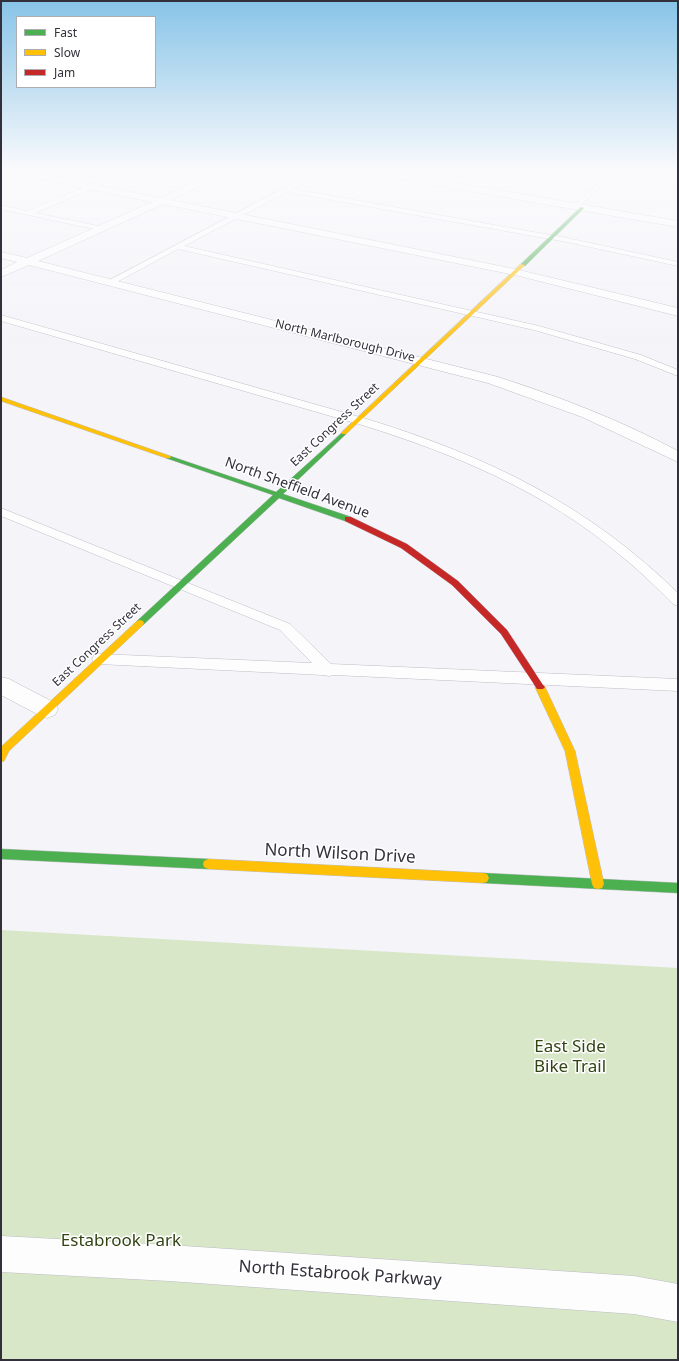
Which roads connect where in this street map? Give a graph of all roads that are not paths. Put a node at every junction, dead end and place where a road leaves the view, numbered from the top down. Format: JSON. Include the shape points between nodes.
{"nodes":[{"id":1,"x":88,"y":235,"type":"edge"},
{"id":2,"x":202,"y":235,"type":"edge"},
{"id":3,"x":329,"y":235,"type":"edge"},
{"id":4,"x":537,"y":235,"type":"edge"},
{"id":5,"x":553,"y":235,"type":"edge"},
{"id":6,"x":551,"y":237,"type":"junction"},
{"id":7,"x":179,"y":247,"type":"junction"},
{"id":8,"x":1,"y":255,"type":"edge"},
{"id":9,"x":28,"y":262,"type":"junction"},
{"id":10,"x":678,"y":264,"type":"edge"},
{"id":11,"x":515,"y":272,"type":"junction"},
{"id":12,"x":1,"y":274,"type":"edge"},
{"id":13,"x":110,"y":282,"type":"junction"},
{"id":14,"x":678,"y":312,"type":"edge"},
{"id":15,"x":472,"y":313,"type":"junction"},
{"id":16,"x":1,"y":318,"type":"edge"},
{"id":17,"x":422,"y":361,"type":"junction"},
{"id":18,"x":678,"y":373,"type":"edge"},
{"id":19,"x":1,"y":399,"type":"edge"},
{"id":20,"x":358,"y":420,"type":"junction"},
{"id":21,"x":678,"y":457,"type":"edge"},
{"id":22,"x":278,"y":494,"type":"junction"},
{"id":23,"x":1,"y":512,"type":"edge"},
{"id":24,"x":180,"y":584,"type":"junction"},
{"id":25,"x":678,"y":601,"type":"edge"},
{"id":26,"x":99,"y":660,"type":"junction"},
{"id":27,"x":329,"y":670,"type":"junction"},
{"id":28,"x":536,"y":679,"type":"junction"},
{"id":29,"x":1,"y":685,"type":"edge"},
{"id":30,"x":678,"y":685,"type":"edge"},
{"id":31,"x":46,"y":709,"type":"junction"},
{"id":32,"x":1,"y":758,"type":"edge"},
{"id":33,"x":1,"y":854,"type":"edge"},
{"id":34,"x":598,"y":884,"type":"junction"},
{"id":35,"x":678,"y":888,"type":"edge"},
{"id":36,"x":1,"y":1254,"type":"edge"},
{"id":37,"x":678,"y":1303,"type":"edge"}],
"edges":[{"from":1,"to":9,"type":"street"},
{"from":2,"to":7,"type":"lane"},
{"from":3,"to":11,"type":"street"},
{"from":4,"to":6,"type":"lane"},
{"from":5,"to":6,"type":"street","name":"East Congress Street"},
{"from":6,"to":10,"type":"lane"},
{"from":6,"to":11,"type":"street","name":"East Congress Street"},
{"from":7,"to":13,"type":"lane"},
{"from":7,"to":15,"type":"lane"},
{"from":8,"to":9,"type":"street","name":"North Marlborough Drive"},
{"from":9,"to":12,"type":"street"},
{"from":9,"to":13,"type":"street","name":"North Marlborough Drive"},
{"from":11,"to":14,"type":"street","via":[[581,286]]},
{"from":11,"to":15,"type":"street","name":"East Congress Street"},
{"from":13,"to":17,"type":"street","name":"North Marlborough Drive"},
{"from":15,"to":17,"type":"street","name":"East Congress Street"},
{"from":15,"to":18,"type":"lane","via":[[638,357]]},
{"from":16,"to":20,"type":"lane"},
{"from":17,"to":20,"type":"street","name":"East Congress Street"},
{"from":17,"to":21,"type":"street","name":"North Marlborough Drive","via":[[525,390],[630,433]]},
{"from":19,"to":22,"type":"street","name":"North Sheffield Avenue"},
{"from":20,"to":22,"type":"street","name":"East Congress Street"},
{"from":20,"to":25,"type":"lane","via":[[431,444],[475,462],[519,482],[560,505],[611,541]]},
{"from":22,"to":24,"type":"street","name":"East Congress Street"},
{"from":22,"to":28,"type":"street","name":"North Sheffield Avenue","via":[[358,523],[404,546],[448,578],[504,632]]},
{"from":23,"to":24,"type":"lane"},
{"from":24,"to":26,"type":"street","name":"East Congress Street"},
{"from":24,"to":27,"type":"lane","via":[[285,627]]},
{"from":26,"to":27,"type":"lane"},
{"from":26,"to":31,"type":"street","name":"East Congress Street"},
{"from":27,"to":28,"type":"lane"},
{"from":28,"to":30,"type":"lane"},
{"from":28,"to":34,"type":"street","name":"North Sheffield Avenue","via":[[570,751]]},
{"from":29,"to":31,"type":"street"},
{"from":31,"to":32,"type":"street","name":"East Congress Street","via":[[6,749]]},
{"from":33,"to":34,"type":"street","name":"North Wilson Drive"},
{"from":34,"to":35,"type":"street","name":"North Wilson Drive"},
{"from":36,"to":37,"type":"street","name":"North Estabrook Parkway","via":[[169,1262],[634,1295]]}]}
